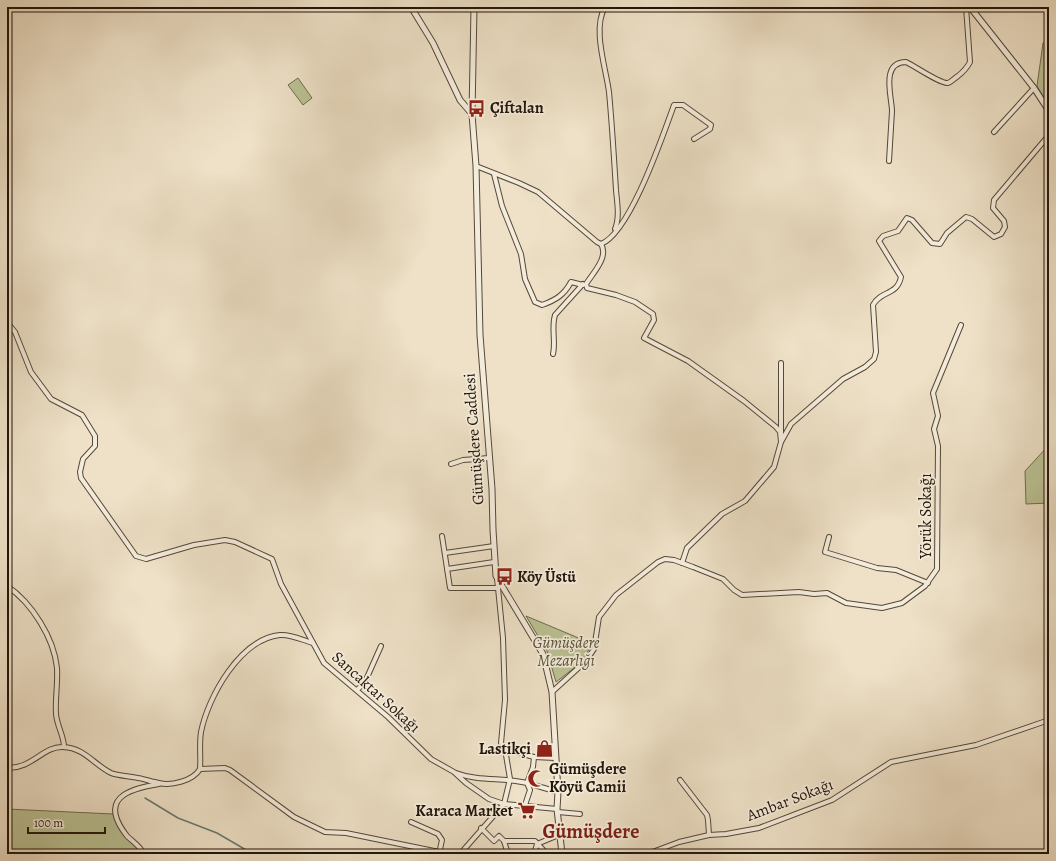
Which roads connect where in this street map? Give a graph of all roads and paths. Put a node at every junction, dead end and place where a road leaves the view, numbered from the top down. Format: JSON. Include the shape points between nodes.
{"nodes":[{"id":1,"x":411,"y":7,"type":"edge"},
{"id":2,"x":474,"y":7,"type":"edge"},
{"id":3,"x":605,"y":7,"type":"edge"},
{"id":4,"x":966,"y":7,"type":"edge"},
{"id":5,"x":970,"y":7,"type":"edge"},
{"id":6,"x":1034,"y":88,"type":"junction"},
{"id":7,"x":1049,"y":111,"type":"edge"},
{"id":8,"x":472,"y":114,"type":"junction"},
{"id":9,"x":994,"y":132,"type":"dead end"},
{"id":10,"x":1049,"y":135,"type":"edge"},
{"id":11,"x":694,"y":139,"type":"dead end"},
{"id":12,"x":889,"y":161,"type":"dead end"},
{"id":13,"x":476,"y":166,"type":"junction"},
{"id":14,"x":494,"y":174,"type":"junction"},
{"id":15,"x":613,"y":236,"type":"junction"},
{"id":16,"x":602,"y":244,"type":"junction"},
{"id":17,"x":584,"y":284,"type":"junction"},
{"id":18,"x":7,"y":322,"type":"edge"},
{"id":19,"x":961,"y":325,"type":"dead end"},
{"id":20,"x":553,"y":354,"type":"dead end"},
{"id":21,"x":781,"y":363,"type":"dead end"},
{"id":22,"x":781,"y":442,"type":"junction"},
{"id":23,"x":489,"y":458,"type":"junction"},
{"id":24,"x":451,"y":464,"type":"dead end"},
{"id":25,"x":442,"y":536,"type":"dead end"},
{"id":26,"x":829,"y":537,"type":"dead end"},
{"id":27,"x":494,"y":546,"type":"junction"},
{"id":28,"x":445,"y":553,"type":"junction"},
{"id":29,"x":494,"y":562,"type":"junction"},
{"id":30,"x":682,"y":563,"type":"junction"},
{"id":31,"x":447,"y":569,"type":"junction"},
{"id":32,"x":496,"y":576,"type":"junction"},
{"id":33,"x":928,"y":583,"type":"junction"},
{"id":34,"x":7,"y":586,"type":"edge"},
{"id":35,"x":498,"y":588,"type":"junction"},
{"id":36,"x":313,"y":642,"type":"junction"},
{"id":37,"x":381,"y":646,"type":"dead end"},
{"id":38,"x":357,"y":690,"type":"junction"},
{"id":39,"x":552,"y":692,"type":"junction"},
{"id":40,"x":1049,"y":720,"type":"edge"},
{"id":41,"x":64,"y":747,"type":"junction"},
{"id":42,"x":505,"y":749,"type":"junction"},
{"id":43,"x":534,"y":757,"type":"junction"},
{"id":44,"x":556,"y":758,"type":"junction"},
{"id":45,"x":7,"y":768,"type":"edge"},
{"id":46,"x":200,"y":769,"type":"junction"},
{"id":47,"x":454,"y":772,"type":"junction"},
{"id":48,"x":510,"y":779,"type":"junction"},
{"id":49,"x":680,"y":780,"type":"dead end"},
{"id":50,"x":527,"y":783,"type":"junction"},
{"id":51,"x":160,"y":784,"type":"junction"},
{"id":52,"x":558,"y":792,"type":"junction"},
{"id":53,"x":504,"y":804,"type":"junction"},
{"id":54,"x":525,"y":805,"type":"junction"},
{"id":55,"x":557,"y":811,"type":"junction"},
{"id":56,"x":580,"y":814,"type":"dead end"},
{"id":57,"x":411,"y":822,"type":"dead end"},
{"id":58,"x":481,"y":828,"type":"junction"},
{"id":59,"x":561,"y":834,"type":"junction"},
{"id":60,"x":709,"y":835,"type":"junction"},
{"id":61,"x":504,"y":841,"type":"junction"},
{"id":62,"x":537,"y":844,"type":"junction"},
{"id":63,"x":439,"y":853,"type":"edge"},
{"id":64,"x":144,"y":854,"type":"edge"},
{"id":65,"x":449,"y":854,"type":"edge"},
{"id":66,"x":460,"y":854,"type":"edge"},
{"id":67,"x":508,"y":854,"type":"edge"},
{"id":68,"x":534,"y":854,"type":"edge"},
{"id":69,"x":547,"y":854,"type":"edge"},
{"id":70,"x":562,"y":854,"type":"edge"},
{"id":71,"x":647,"y":854,"type":"edge"}],
"edges":[{"from":1,"to":8,"type":"street","via":[[433,43],[460,100]]},
{"from":2,"to":8,"type":"street","name":"Gümüşdere Caddesi"},
{"from":3,"to":15,"type":"street","via":[[600,38],[609,90],[614,143],[617,216]]},
{"from":4,"to":12,"type":"street","via":[[970,62],[959,75],[949,83],[941,82],[906,62],[896,65],[891,72],[888,80],[892,108]]},
{"from":5,"to":6,"type":"street"},
{"from":6,"to":7,"type":"street"},
{"from":6,"to":9,"type":"street"},
{"from":8,"to":13,"type":"street","name":"Gümüşdere Caddesi"},
{"from":10,"to":22,"type":"street","via":[[994,200],[993,208],[1006,227],[1001,234],[994,237],[966,217],[940,244],[932,244],[912,220],[907,218],[898,231],[883,236],[879,241],[901,277],[895,289],[877,298],[873,305],[876,352],[874,359],[865,367],[843,378],[791,424]]},
{"from":11,"to":15,"type":"street","via":[[711,126],[683,105],[674,105],[633,206]]},
{"from":13,"to":14,"type":"street"},
{"from":13,"to":23,"type":"street","name":"Gümüşdere Caddesi","via":[[480,335]]},
{"from":14,"to":16,"type":"street","via":[[538,192]]},
{"from":14,"to":17,"type":"street","via":[[502,206],[521,254],[525,278],[535,302],[542,305],[552,301],[561,296],[571,282]]},
{"from":15,"to":16,"type":"street"},
{"from":16,"to":17,"type":"street","via":[[605,249],[604,256]]},
{"from":17,"to":20,"type":"street","via":[[555,315]]},
{"from":17,"to":22,"type":"street","via":[[587,288],[635,302],[653,314],[654,320],[644,338],[688,361],[744,401],[776,427],[780,432]]},
{"from":18,"to":36,"type":"street","name":"Sancaktar Sokağı","via":[[15,332],[31,372],[51,399],[82,415],[95,436],[95,446],[83,459],[81,478],[136,556],[146,559],[194,545],[225,540],[239,543],[272,559],[281,584]]},
{"from":19,"to":33,"type":"street","name":"Yörük Sokağı","via":[[932,393],[938,416],[934,429],[938,446],[937,569]]},
{"from":21,"to":22,"type":"street"},
{"from":22,"to":30,"type":"street","via":[[774,467],[745,501],[722,514],[687,548]]},
{"from":23,"to":24,"type":"street","via":[[463,460]]},
{"from":23,"to":27,"type":"street","name":"Gümüşdere Caddesi"},
{"from":25,"to":28,"type":"street"},
{"from":26,"to":33,"type":"street","via":[[825,552],[877,568],[896,570]]},
{"from":27,"to":28,"type":"street"},
{"from":27,"to":29,"type":"street","name":"Gümüşdere Caddesi"},
{"from":28,"to":31,"type":"street"},
{"from":29,"to":31,"type":"street"},
{"from":29,"to":32,"type":"street","name":"Gümüşdere Caddesi"},
{"from":30,"to":33,"type":"street","name":"Yörük Sokağı","via":[[723,579],[742,595],[827,593],[846,603],[882,608],[902,603]]},
{"from":30,"to":39,"type":"street","name":"Yörük Sokağı","via":[[665,559],[658,562],[616,595],[599,617],[594,649],[586,661]]},
{"from":31,"to":35,"type":"street","via":[[450,588]]},
{"from":32,"to":35,"type":"street"},
{"from":32,"to":39,"type":"street","name":"Gümüşdere Caddesi","via":[[543,654]]},
{"from":34,"to":41,"type":"street","via":[[37,618],[53,647],[57,668],[56,715]]},
{"from":35,"to":42,"type":"street","via":[[505,683],[501,743]]},
{"from":36,"to":38,"type":"street","name":"Sancaktar Sokağı","via":[[324,663]]},
{"from":36,"to":46,"type":"street","via":[[279,635],[259,642],[243,654],[210,702],[201,734]]},
{"from":37,"to":38,"type":"street","via":[[365,682]]},
{"from":38,"to":47,"type":"street","name":"Sancaktar Sokağı","via":[[431,759]]},
{"from":39,"to":44,"type":"street","name":"Gümüşdere Caddesi"},
{"from":40,"to":60,"type":"street","name":"Ambar Sokağı","via":[[976,745],[891,762],[832,800],[760,828]]},
{"from":41,"to":45,"type":"street","via":[[45,752],[26,766]]},
{"from":41,"to":51,"type":"street","via":[[82,751],[112,773],[143,778]]},
{"from":42,"to":43,"type":"street"},
{"from":42,"to":48,"type":"street"},
{"from":43,"to":44,"type":"street"},
{"from":43,"to":50,"type":"street"},
{"from":44,"to":52,"type":"street","name":"Gümüşdere Caddesi"},
{"from":46,"to":51,"type":"street","via":[[195,775],[179,783]]},
{"from":46,"to":63,"type":"street","via":[[230,770],[299,820],[325,832],[346,833]]},
{"from":47,"to":48,"type":"street","via":[[472,778]]},
{"from":47,"to":53,"type":"street","name":"Sancaktar Sokağı","via":[[483,796]]},
{"from":48,"to":50,"type":"street"},
{"from":48,"to":53,"type":"street"},
{"from":49,"to":60,"type":"street","via":[[706,815]]},
{"from":50,"to":52,"type":"street"},
{"from":50,"to":54,"type":"street","via":[[530,790]]},
{"from":51,"to":64,"type":"street","via":[[127,791],[119,798],[116,806],[127,836]]},
{"from":52,"to":55,"type":"street","name":"Gümüşdere Caddesi"},
{"from":53,"to":54,"type":"street","name":"Sancaktar Sokağı"},
{"from":53,"to":58,"type":"street"},
{"from":54,"to":55,"type":"street","name":"Sancaktar Sokağı"},
{"from":55,"to":56,"type":"street","name":"Sancaktar Sokağı"},
{"from":55,"to":59,"type":"street","name":"Gümüşdere Caddesi"},
{"from":57,"to":63,"type":"street","via":[[438,834],[442,840]]},
{"from":58,"to":61,"type":"street","via":[[494,841],[499,836]]},
{"from":58,"to":66,"type":"street"},
{"from":59,"to":62,"type":"street"},
{"from":59,"to":70,"type":"street","name":"Gümüşdere Caddesi"},
{"from":60,"to":71,"type":"street","name":"Ambar Sokağı","via":[[679,842]]},
{"from":61,"to":62,"type":"street","via":[[530,840]]},
{"from":61,"to":67,"type":"street"},
{"from":62,"to":68,"type":"street"},
{"from":62,"to":69,"type":"street"},
{"from":63,"to":65,"type":"street"}]}
